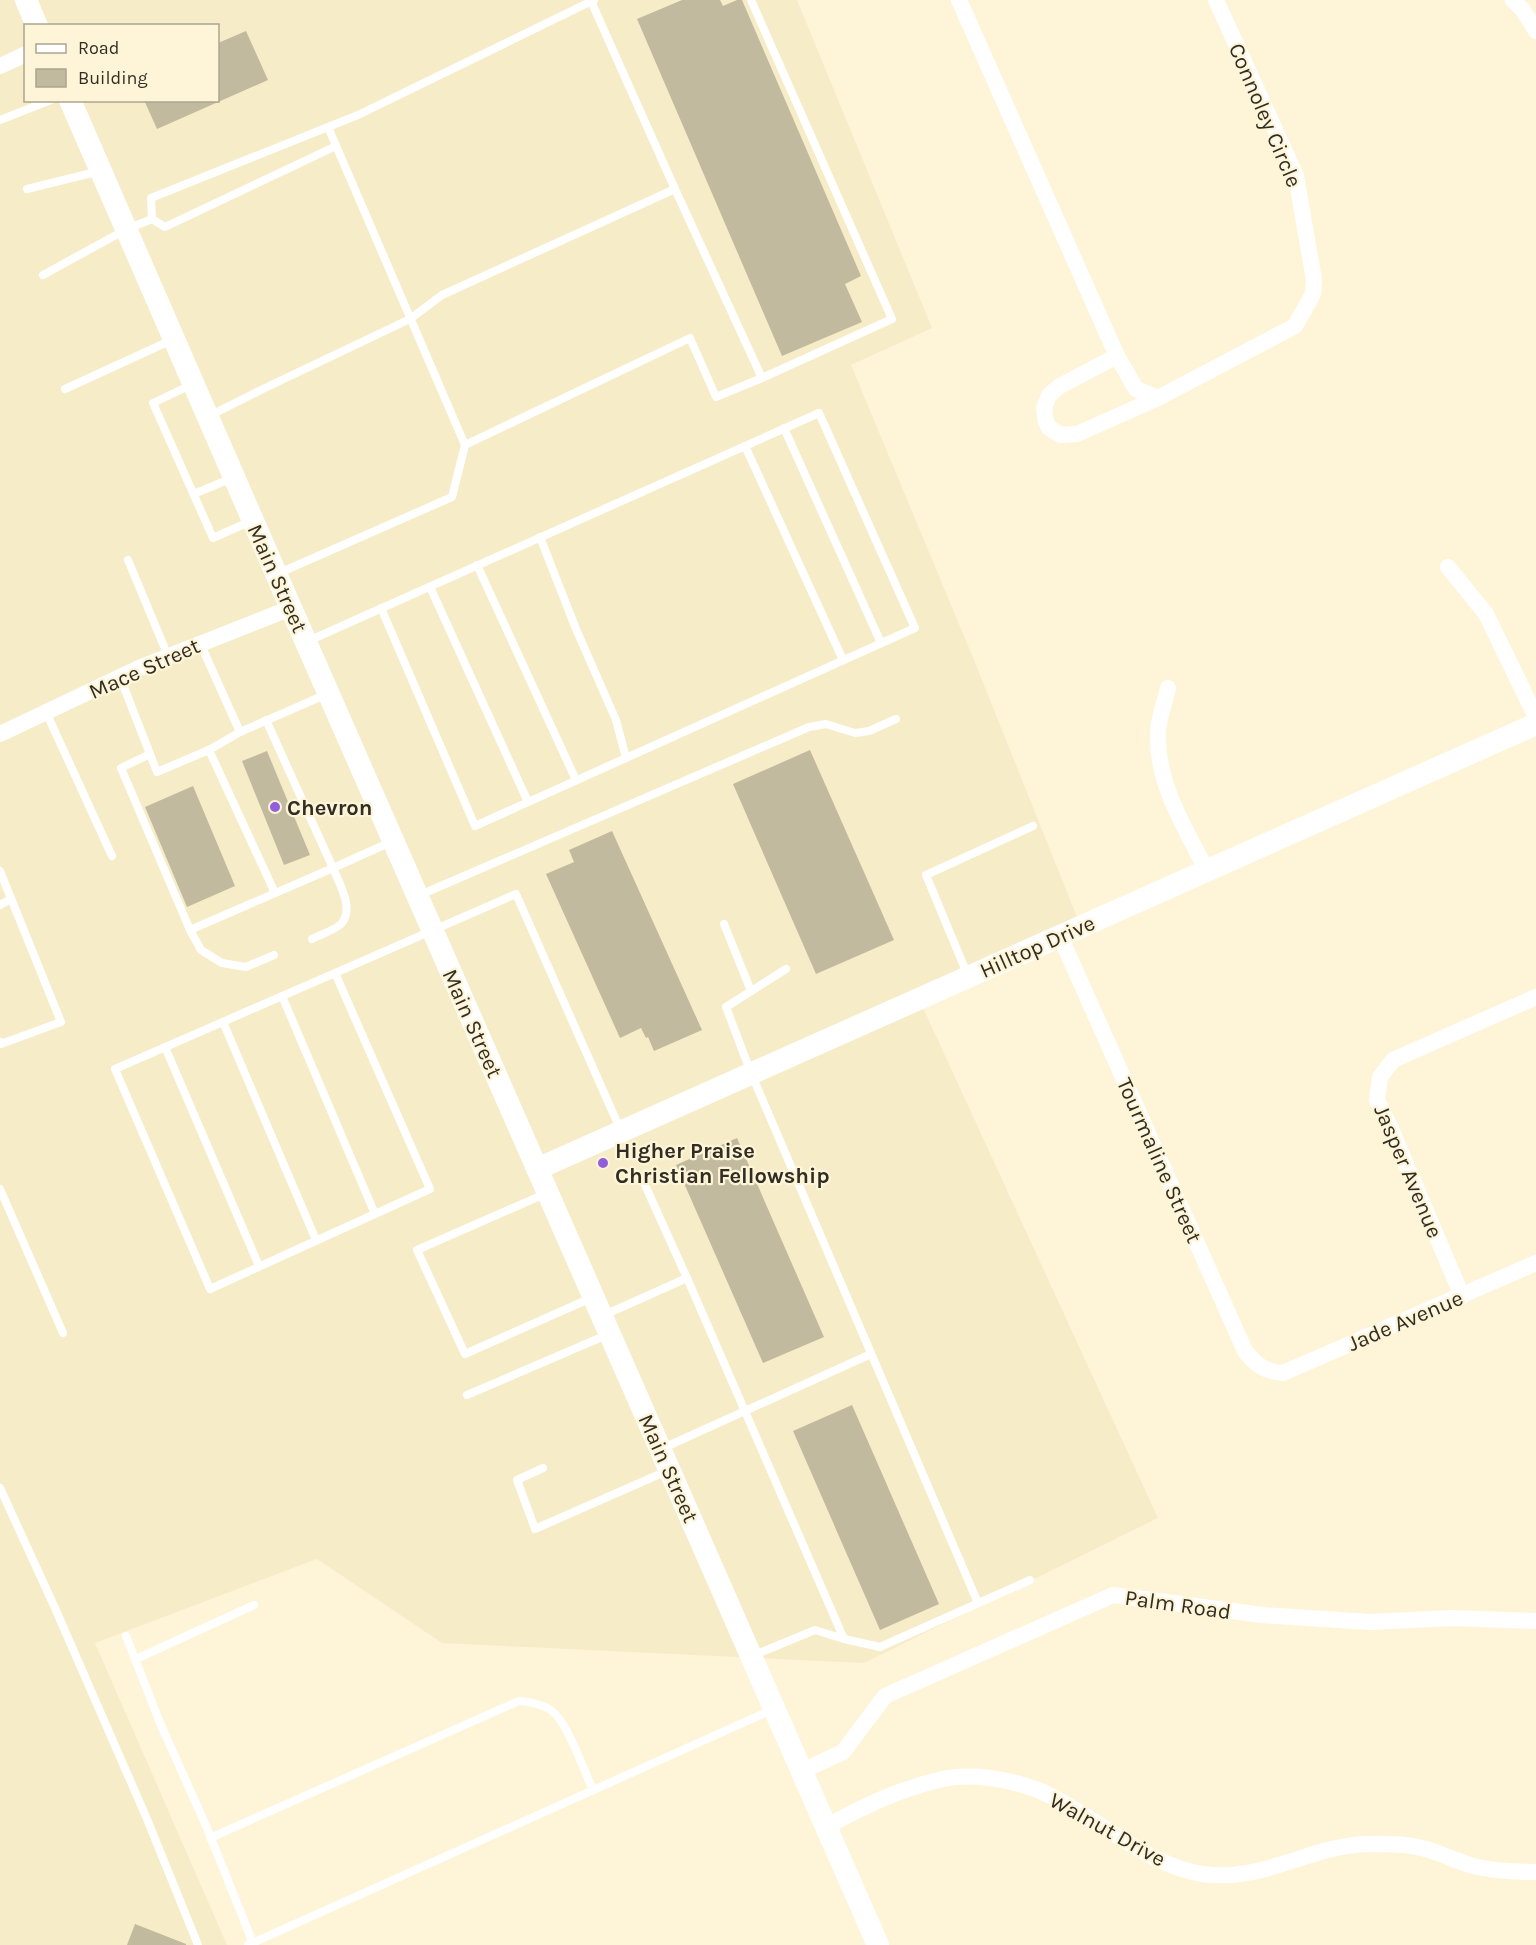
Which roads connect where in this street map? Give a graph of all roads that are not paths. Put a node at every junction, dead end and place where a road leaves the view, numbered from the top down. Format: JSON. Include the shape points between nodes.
{"nodes":[{"id":1,"x":26,"y":0,"type":"edge"},
{"id":2,"x":592,"y":0,"type":"edge"},
{"id":3,"x":751,"y":0,"type":"edge"},
{"id":4,"x":959,"y":0,"type":"edge"},
{"id":5,"x":1216,"y":0,"type":"edge"},
{"id":6,"x":1513,"y":0,"type":"edge"},
{"id":7,"x":36,"y":24,"type":"edge"},
{"id":8,"x":1536,"y":31,"type":"edge"},
{"id":9,"x":24,"y":55,"type":"edge"},
{"id":10,"x":0,"y":66,"type":"edge"},
{"id":11,"x":46,"y":102,"type":"edge"},
{"id":12,"x":71,"y":102,"type":"edge"},
{"id":13,"x":0,"y":120,"type":"edge"},
{"id":14,"x":328,"y":127,"type":"junction"},
{"id":15,"x":336,"y":146,"type":"junction"},
{"id":16,"x":101,"y":171,"type":"junction"},
{"id":17,"x":27,"y":189,"type":"dead end"},
{"id":18,"x":675,"y":189,"type":"junction"},
{"id":19,"x":152,"y":219,"type":"junction"},
{"id":20,"x":126,"y":229,"type":"junction"},
{"id":21,"x":43,"y":275,"type":"dead end"},
{"id":22,"x":410,"y":319,"type":"junction"},
{"id":23,"x":174,"y":339,"type":"junction"},
{"id":24,"x":1117,"y":356,"type":"junction"},
{"id":25,"x":762,"y":378,"type":"junction"},
{"id":26,"x":194,"y":384,"type":"junction"},
{"id":27,"x":65,"y":389,"type":"dead end"},
{"id":28,"x":1158,"y":398,"type":"junction"},
{"id":29,"x":208,"y":417,"type":"junction"},
{"id":30,"x":784,"y":428,"type":"junction"},
{"id":31,"x":465,"y":445,"type":"junction"},
{"id":32,"x":745,"y":446,"type":"junction"},
{"id":33,"x":234,"y":477,"type":"junction"},
{"id":34,"x":194,"y":495,"type":"junction"},
{"id":35,"x":253,"y":520,"type":"junction"},
{"id":36,"x":540,"y":537,"type":"junction"},
{"id":37,"x":128,"y":561,"type":"dead end"},
{"id":38,"x":477,"y":565,"type":"junction"},
{"id":39,"x":1448,"y":567,"type":"dead end"},
{"id":40,"x":276,"y":574,"type":"junction"},
{"id":41,"x":430,"y":586,"type":"junction"},
{"id":42,"x":291,"y":608,"type":"junction"},
{"id":43,"x":381,"y":608,"type":"junction"},
{"id":44,"x":306,"y":642,"type":"junction"},
{"id":45,"x":200,"y":643,"type":"junction"},
{"id":46,"x":881,"y":644,"type":"junction"},
{"id":47,"x":168,"y":656,"type":"junction"},
{"id":48,"x":843,"y":660,"type":"junction"},
{"id":49,"x":120,"y":677,"type":"junction"},
{"id":50,"x":1168,"y":688,"type":"dead end"},
{"id":51,"x":328,"y":693,"type":"junction"},
{"id":52,"x":46,"y":712,"type":"junction"},
{"id":53,"x":1536,"y":717,"type":"edge"},
{"id":54,"x":896,"y":719,"type":"dead end"},
{"id":55,"x":266,"y":720,"type":"junction"},
{"id":56,"x":1536,"y":724,"type":"edge"},
{"id":57,"x":240,"y":732,"type":"junction"},
{"id":58,"x":0,"y":734,"type":"edge"},
{"id":59,"x":209,"y":750,"type":"junction"},
{"id":60,"x":150,"y":754,"type":"junction"},
{"id":61,"x":626,"y":758,"type":"junction"},
{"id":62,"x":576,"y":780,"type":"junction"},
{"id":63,"x":528,"y":802,"type":"junction"},
{"id":64,"x":1034,"y":826,"type":"dead end"},
{"id":65,"x":393,"y":841,"type":"junction"},
{"id":66,"x":112,"y":856,"type":"dead end"},
{"id":67,"x":333,"y":868,"type":"junction"},
{"id":68,"x":0,"y":871,"type":"edge"},
{"id":69,"x":1207,"y":871,"type":"junction"},
{"id":70,"x":274,"y":893,"type":"junction"},
{"id":71,"x":417,"y":896,"type":"junction"},
{"id":72,"x":11,"y":898,"type":"junction"},
{"id":73,"x":0,"y":905,"type":"edge"},
{"id":74,"x":724,"y":924,"type":"dead end"},
{"id":75,"x":190,"y":930,"type":"junction"},
{"id":76,"x":432,"y":930,"type":"junction"},
{"id":77,"x":1060,"y":936,"type":"junction"},
{"id":78,"x":312,"y":939,"type":"dead end"},
{"id":79,"x":274,"y":955,"type":"dead end"},
{"id":80,"x":786,"y":969,"type":"dead end"},
{"id":81,"x":335,"y":974,"type":"junction"},
{"id":82,"x":969,"y":977,"type":"junction"},
{"id":83,"x":751,"y":991,"type":"junction"},
{"id":84,"x":282,"y":996,"type":"junction"},
{"id":85,"x":1536,"y":997,"type":"edge"},
{"id":86,"x":223,"y":1022,"type":"junction"},
{"id":87,"x":0,"y":1042,"type":"edge"},
{"id":88,"x":165,"y":1047,"type":"junction"},
{"id":89,"x":751,"y":1073,"type":"junction"},
{"id":90,"x":621,"y":1131,"type":"junction"},
{"id":91,"x":537,"y":1169,"type":"junction"},
{"id":92,"x":645,"y":1185,"type":"dead end"},
{"id":93,"x":0,"y":1189,"type":"edge"},
{"id":94,"x":548,"y":1193,"type":"junction"},
{"id":95,"x":375,"y":1214,"type":"junction"},
{"id":96,"x":316,"y":1240,"type":"junction"},
{"id":97,"x":1536,"y":1263,"type":"edge"},
{"id":98,"x":259,"y":1266,"type":"junction"},
{"id":99,"x":687,"y":1278,"type":"junction"},
{"id":100,"x":1462,"y":1296,"type":"junction"},
{"id":101,"x":602,"y":1316,"type":"junction"},
{"id":102,"x":63,"y":1333,"type":"dead end"},
{"id":103,"x":872,"y":1354,"type":"junction"},
{"id":104,"x":1273,"y":1373,"type":"joint"},
{"id":105,"x":467,"y":1395,"type":"dead end"},
{"id":106,"x":745,"y":1412,"type":"junction"},
{"id":107,"x":665,"y":1460,"type":"junction"},
{"id":108,"x":543,"y":1468,"type":"dead end"},
{"id":109,"x":0,"y":1488,"type":"edge"},
{"id":110,"x":1030,"y":1580,"type":"dead end"},
{"id":111,"x":978,"y":1603,"type":"junction"},
{"id":112,"x":254,"y":1605,"type":"dead end"},
{"id":113,"x":1536,"y":1621,"type":"edge"},
{"id":114,"x":126,"y":1636,"type":"dead end"},
{"id":115,"x":844,"y":1639,"type":"junction"},
{"id":116,"x":752,"y":1656,"type":"junction"},
{"id":117,"x":136,"y":1659,"type":"junction"},
{"id":118,"x":774,"y":1709,"type":"junction"},
{"id":119,"x":802,"y":1771,"type":"junction"},
{"id":120,"x":593,"y":1790,"type":"junction"},
{"id":121,"x":826,"y":1827,"type":"junction"},
{"id":122,"x":210,"y":1838,"type":"junction"},
{"id":123,"x":1536,"y":1872,"type":"edge"},
{"id":124,"x":251,"y":1944,"type":"edge"},
{"id":125,"x":198,"y":1945,"type":"edge"},
{"id":126,"x":878,"y":1945,"type":"edge"}],
"edges":[{"from":1,"to":7,"type":"main road"},
{"from":2,"to":14,"type":"lane"},
{"from":2,"to":18,"type":"lane"},
{"from":3,"to":25,"type":"lane","via":[[892,319]]},
{"from":4,"to":24,"type":"street"},
{"from":5,"to":28,"type":"street","name":"Connoley Circle","via":[[1296,176],[1314,280],[1312,294],[1295,326]]},
{"from":6,"to":8,"type":"street"},
{"from":9,"to":10,"type":"street"},
{"from":11,"to":13,"type":"lane"},
{"from":12,"to":16,"type":"main road","name":"Main Street"},
{"from":14,"to":15,"type":"lane"},
{"from":14,"to":19,"type":"lane","via":[[151,198]]},
{"from":15,"to":19,"type":"lane","via":[[165,227]]},
{"from":15,"to":22,"type":"lane"},
{"from":16,"to":17,"type":"lane"},
{"from":16,"to":20,"type":"main road","name":"Main Street"},
{"from":18,"to":22,"type":"lane","via":[[442,295]]},
{"from":18,"to":25,"type":"lane"},
{"from":19,"to":20,"type":"lane"},
{"from":20,"to":21,"type":"lane"},
{"from":20,"to":23,"type":"main road","name":"Main Street"},
{"from":22,"to":29,"type":"lane"},
{"from":22,"to":31,"type":"lane"},
{"from":23,"to":26,"type":"main road","name":"Main Street"},
{"from":23,"to":27,"type":"lane"},
{"from":24,"to":28,"type":"street","via":[[1136,389]]},
{"from":24,"to":28,"type":"street","name":"Connoley Circle","via":[[1049,395],[1044,409],[1049,428],[1061,435],[1077,434]]},
{"from":25,"to":31,"type":"lane","via":[[716,397],[690,338]]},
{"from":26,"to":29,"type":"main road","name":"Main Street"},
{"from":26,"to":34,"type":"lane","via":[[153,403]]},
{"from":29,"to":33,"type":"main road","name":"Main Street"},
{"from":30,"to":32,"type":"lane"},
{"from":30,"to":46,"type":"lane"},
{"from":30,"to":46,"type":"lane","via":[[819,413],[915,628]]},
{"from":31,"to":40,"type":"lane","via":[[452,497]]},
{"from":32,"to":36,"type":"lane"},
{"from":32,"to":48,"type":"lane"},
{"from":33,"to":34,"type":"lane"},
{"from":33,"to":35,"type":"main road","name":"Main Street"},
{"from":34,"to":35,"type":"lane","via":[[213,538]]},
{"from":35,"to":40,"type":"main road","name":"Main Street"},
{"from":36,"to":38,"type":"lane"},
{"from":36,"to":61,"type":"lane","via":[[616,720]]},
{"from":37,"to":47,"type":"lane"},
{"from":38,"to":41,"type":"lane"},
{"from":38,"to":62,"type":"lane"},
{"from":39,"to":53,"type":"street","via":[[1486,614]]},
{"from":40,"to":42,"type":"main road","name":"Main Street"},
{"from":41,"to":43,"type":"lane"},
{"from":41,"to":63,"type":"lane"},
{"from":42,"to":44,"type":"main road","name":"Main Street"},
{"from":42,"to":45,"type":"street","name":"Mace Street"},
{"from":43,"to":44,"type":"lane"},
{"from":43,"to":63,"type":"lane","via":[[474,826]]},
{"from":44,"to":51,"type":"main road","name":"Main Street"},
{"from":45,"to":47,"type":"street","name":"Mace Street"},
{"from":45,"to":57,"type":"lane"},
{"from":46,"to":48,"type":"lane"},
{"from":47,"to":49,"type":"street","name":"Mace Street"},
{"from":48,"to":61,"type":"lane"},
{"from":49,"to":52,"type":"street","name":"Mace Street"},
{"from":49,"to":60,"type":"lane"},
{"from":50,"to":69,"type":"street","via":[[1158,732],[1162,772]]},
{"from":51,"to":55,"type":"lane"},
{"from":51,"to":65,"type":"main road","name":"Main Street"},
{"from":52,"to":58,"type":"street","name":"Mace Street"},
{"from":52,"to":66,"type":"lane"},
{"from":54,"to":71,"type":"lane","via":[[855,733],[826,724],[809,727]]},
{"from":55,"to":57,"type":"lane"},
{"from":55,"to":67,"type":"lane"},
{"from":56,"to":69,"type":"main road","name":"Hilltop Drive"},
{"from":57,"to":59,"type":"lane"},
{"from":59,"to":60,"type":"lane","via":[[157,772]]},
{"from":59,"to":70,"type":"lane"},
{"from":60,"to":75,"type":"lane","via":[[121,768]]},
{"from":61,"to":62,"type":"lane"},
{"from":62,"to":63,"type":"lane"},
{"from":64,"to":82,"type":"lane","via":[[926,875]]},
{"from":65,"to":67,"type":"lane"},
{"from":65,"to":71,"type":"main road","name":"Main Street"},
{"from":67,"to":70,"type":"lane"},
{"from":67,"to":78,"type":"lane","via":[[347,913],[341,924]]},
{"from":68,"to":72,"type":"lane"},
{"from":69,"to":77,"type":"main road","name":"Hilltop Drive"},
{"from":70,"to":75,"type":"lane"},
{"from":71,"to":76,"type":"main road","name":"Main Street"},
{"from":72,"to":73,"type":"lane"},
{"from":72,"to":87,"type":"lane","via":[[61,1022]]},
{"from":74,"to":83,"type":"lane"},
{"from":75,"to":79,"type":"lane","via":[[201,950],[222,963],[246,967]]},
{"from":76,"to":81,"type":"lane"},
{"from":76,"to":90,"type":"lane","via":[[516,894]]},
{"from":76,"to":91,"type":"main road","name":"Main Street"},
{"from":77,"to":82,"type":"main road","name":"Hilltop Drive"},
{"from":77,"to":104,"type":"street","name":"Tourmaline Street","via":[[1245,1351],[1256,1364]]},
{"from":80,"to":83,"type":"lane"},
{"from":81,"to":84,"type":"lane"},
{"from":81,"to":95,"type":"lane","via":[[430,1189]]},
{"from":82,"to":89,"type":"main road","name":"Hilltop Drive"},
{"from":83,"to":89,"type":"lane","via":[[726,1007]]},
{"from":84,"to":86,"type":"lane"},
{"from":84,"to":95,"type":"lane"},
{"from":85,"to":100,"type":"street","name":"Jasper Avenue","via":[[1393,1060],[1378,1085],[1377,1100]]},
{"from":86,"to":88,"type":"lane"},
{"from":86,"to":96,"type":"lane"},
{"from":88,"to":98,"type":"lane"},
{"from":88,"to":98,"type":"lane","via":[[115,1069],[210,1288]]},
{"from":89,"to":90,"type":"main road","name":"Hilltop Drive"},
{"from":89,"to":103,"type":"lane"},
{"from":90,"to":91,"type":"main road","name":"Hilltop Drive"},
{"from":91,"to":94,"type":"main road","name":"Main Street"},
{"from":92,"to":99,"type":"lane"},
{"from":93,"to":102,"type":"lane"},
{"from":94,"to":101,"type":"main road","name":"Main Street"},
{"from":94,"to":101,"type":"lane","via":[[417,1250],[465,1354]]},
{"from":95,"to":96,"type":"lane"},
{"from":96,"to":98,"type":"lane"},
{"from":97,"to":100,"type":"street","name":"Jade Avenue"},
{"from":99,"to":101,"type":"lane"},
{"from":99,"to":106,"type":"lane"},
{"from":100,"to":104,"type":"street","name":"Jade Avenue","via":[[1283,1373]]},
{"from":101,"to":105,"type":"lane"},
{"from":101,"to":107,"type":"main road","name":"Main Street"},
{"from":103,"to":106,"type":"lane"},
{"from":103,"to":111,"type":"lane"},
{"from":106,"to":107,"type":"lane"},
{"from":106,"to":115,"type":"lane"},
{"from":107,"to":108,"type":"lane","via":[[535,1529],[517,1480]]},
{"from":107,"to":116,"type":"main road","name":"Main Street"},
{"from":109,"to":125,"type":"lane","via":[[147,1819]]},
{"from":110,"to":111,"type":"lane"},
{"from":111,"to":115,"type":"lane","via":[[880,1647]]},
{"from":112,"to":117,"type":"lane"},
{"from":113,"to":119,"type":"street","name":"Palm Road","via":[[1452,1618],[1370,1622],[1262,1615],[1113,1595],[885,1696],[843,1752]]},
{"from":114,"to":117,"type":"lane"},
{"from":115,"to":116,"type":"lane","via":[[815,1630]]},
{"from":116,"to":118,"type":"main road","name":"Main Street"},
{"from":117,"to":122,"type":"lane"},
{"from":118,"to":119,"type":"main road","name":"Main Street"},
{"from":118,"to":120,"type":"lane"},
{"from":119,"to":121,"type":"main road","name":"Main Street"},
{"from":120,"to":122,"type":"lane","via":[[556,1714],[540,1705],[519,1701]]},
{"from":120,"to":124,"type":"lane"},
{"from":121,"to":123,"type":"street","name":"Walnut Drive","via":[[864,1805],[940,1779],[974,1778],[1037,1790],[1142,1852],[1171,1866],[1203,1874],[1248,1874],[1321,1851],[1369,1844],[1433,1851],[1494,1870]]},
{"from":121,"to":126,"type":"main road","name":"Main Street"},
{"from":122,"to":124,"type":"lane"}]}
